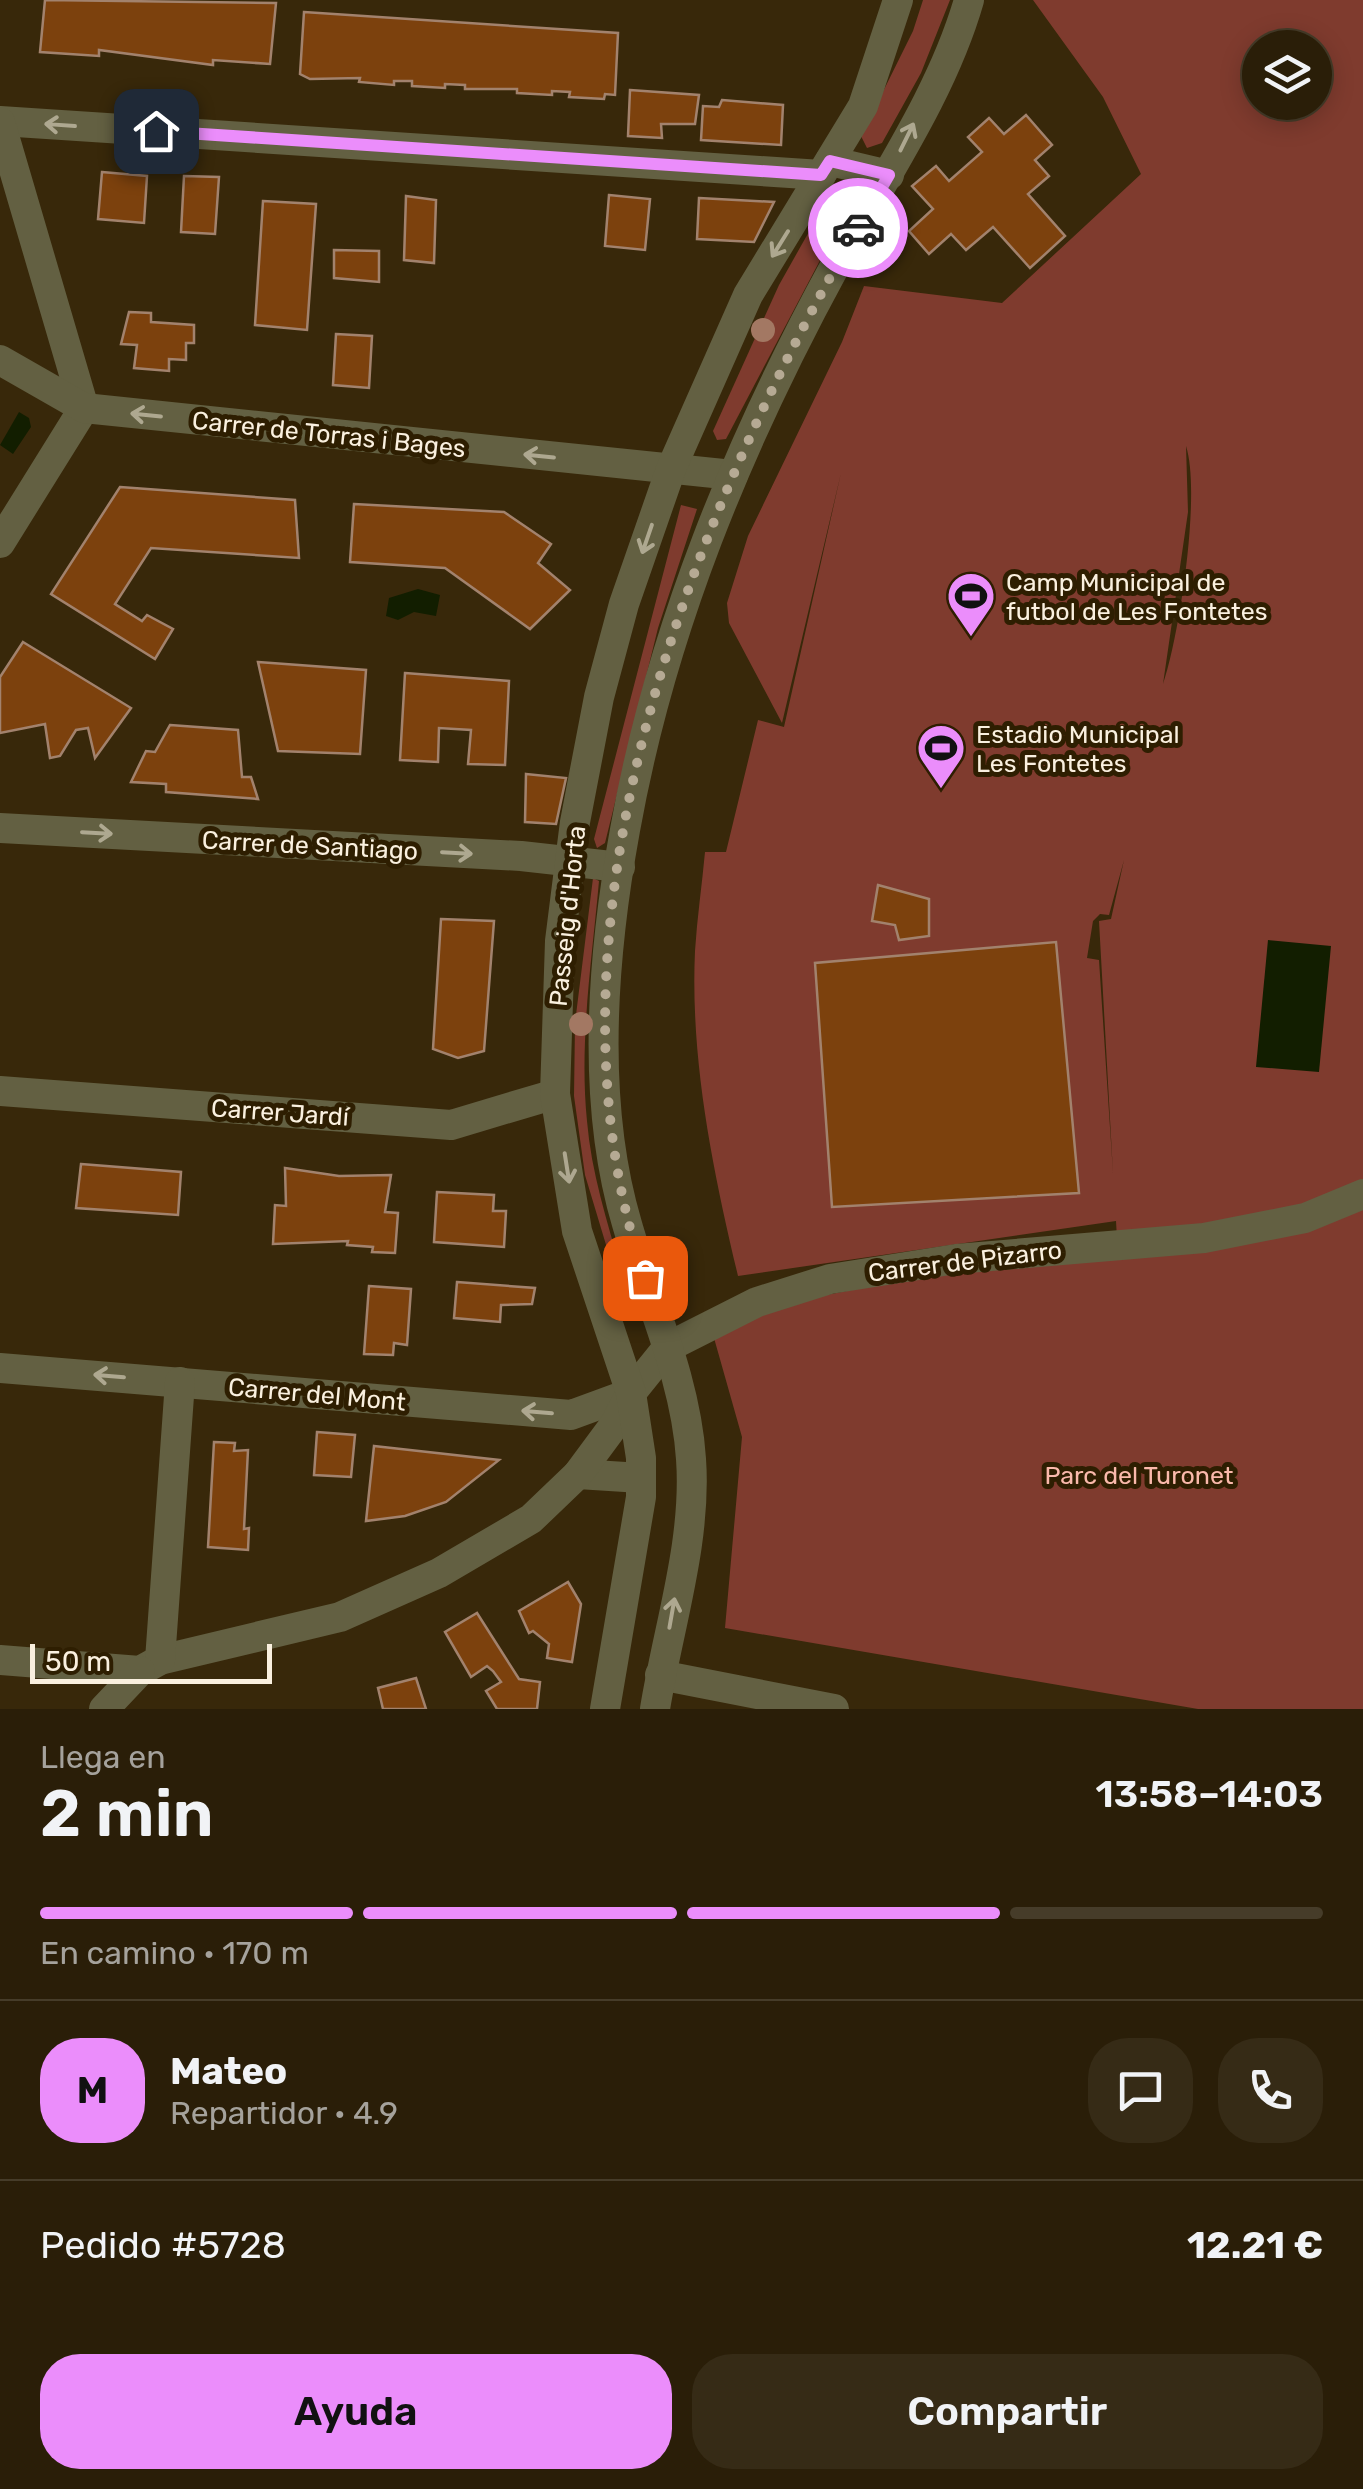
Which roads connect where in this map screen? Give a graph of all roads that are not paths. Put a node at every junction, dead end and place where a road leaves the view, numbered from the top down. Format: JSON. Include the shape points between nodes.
{"nodes":[{"id":1,"x":898,"y":0,"type":"edge"},
{"id":2,"x":970,"y":0,"type":"edge"},
{"id":3,"x":0,"y":121,"type":"edge"},
{"id":4,"x":826,"y":168,"type":"junction"},
{"id":5,"x":889,"y":175,"type":"junction"},
{"id":6,"x":0,"y":360,"type":"edge"},
{"id":7,"x":84,"y":408,"type":"junction"},
{"id":8,"x":671,"y":469,"type":"junction"},
{"id":9,"x":733,"y":475,"type":"junction"},
{"id":10,"x":0,"y":544,"type":"edge"},
{"id":11,"x":0,"y":828,"type":"edge"},
{"id":12,"x":571,"y":863,"type":"junction"},
{"id":13,"x":620,"y":868,"type":"junction"},
{"id":14,"x":0,"y":1091,"type":"edge"},
{"id":15,"x":556,"y":1094,"type":"junction"},
{"id":16,"x":1363,"y":1194,"type":"edge"},
{"id":17,"x":668,"y":1347,"type":"junction"},
{"id":18,"x":0,"y":1368,"type":"edge"},
{"id":19,"x":180,"y":1382,"type":"junction"},
{"id":20,"x":631,"y":1393,"type":"junction"},
{"id":21,"x":578,"y":1474,"type":"junction"},
{"id":22,"x":642,"y":1478,"type":"junction"},
{"id":23,"x":0,"y":1660,"type":"edge"},
{"id":24,"x":150,"y":1666,"type":"junction"},
{"id":25,"x":660,"y":1675,"type":"junction"},
{"id":26,"x":104,"y":1709,"type":"edge"},
{"id":27,"x":605,"y":1709,"type":"edge"},
{"id":28,"x":656,"y":1709,"type":"edge"},
{"id":29,"x":834,"y":1709,"type":"edge"}],
"edges":[{"from":1,"to":4,"type":"street","name":"Passeig d'Horta","via":[[862,106]]},
{"from":5,"to":2,"type":"street","name":"Passeig d'Horta","one_way":true},
{"from":4,"to":3,"type":"street","one_way":true},
{"from":3,"to":7,"type":"street"},
{"from":4,"to":5,"type":"street"},
{"from":4,"to":8,"type":"street","name":"Passeig d'Horta","one_way":true,"via":[[748,295]]},
{"from":5,"to":9,"type":"street","name":"Passeig d'Horta","via":[[837,263]]},
{"from":6,"to":7,"type":"street","name":"Carrer de Torras i Bages"},
{"from":8,"to":7,"type":"street","name":"Carrer de Torras i Bages","one_way":true},
{"from":7,"to":10,"type":"street"},
{"from":8,"to":9,"type":"street","name":"Carrer de Torras i Bages"},
{"from":8,"to":12,"type":"street","name":"Passeig d'Horta","one_way":true,"via":[[599,697]]},
{"from":9,"to":13,"type":"street","name":"Passeig d'Horta","via":[[676,619]]},
{"from":11,"to":12,"type":"street","name":"Carrer de Santiago","one_way":true},
{"from":12,"to":13,"type":"street","name":"Carrer de Santiago"},
{"from":12,"to":15,"type":"street","name":"Passeig d'Horta","via":[[560,941]]},
{"from":13,"to":17,"type":"street","name":"Passeig d'Horta","via":[[604,1076],[610,1142],[626,1221]]},
{"from":14,"to":15,"type":"street","name":"Carrer Jardí","via":[[451,1125]]},
{"from":15,"to":20,"type":"street","name":"Passeig d'Horta","one_way":true,"via":[[577,1230]]},
{"from":16,"to":17,"type":"street","name":"Carrer de Pizarro","via":[[1305,1218],[1204,1238],[956,1258],[830,1279],[757,1302]]},
{"from":17,"to":20,"type":"street","name":"Carrer de Pizarro"},
{"from":25,"to":17,"type":"street","name":"Passeig d'Horta","one_way":true,"via":[[691,1503],[691,1456]]},
{"from":19,"to":18,"type":"street","name":"Carrer del Mont","one_way":true},
{"from":20,"to":19,"type":"street","name":"Carrer del Mont","one_way":true,"via":[[571,1415]]},
{"from":19,"to":24,"type":"street"},
{"from":20,"to":21,"type":"street","name":"Carrer de Pizarro"},
{"from":20,"to":22,"type":"street","name":"Passeig d'Horta"},
{"from":21,"to":22,"type":"street"},
{"from":21,"to":24,"type":"street","name":"Carrer de Pizarro","via":[[531,1519],[423,1580],[340,1617]]},
{"from":22,"to":27,"type":"street","name":"Passeig d'Horta"},
{"from":23,"to":24,"type":"street","name":"Carrer de Pizarro"},
{"from":24,"to":26,"type":"street"},
{"from":25,"to":28,"type":"street","name":"Passeig d'Horta"},
{"from":25,"to":29,"type":"street"}]}
